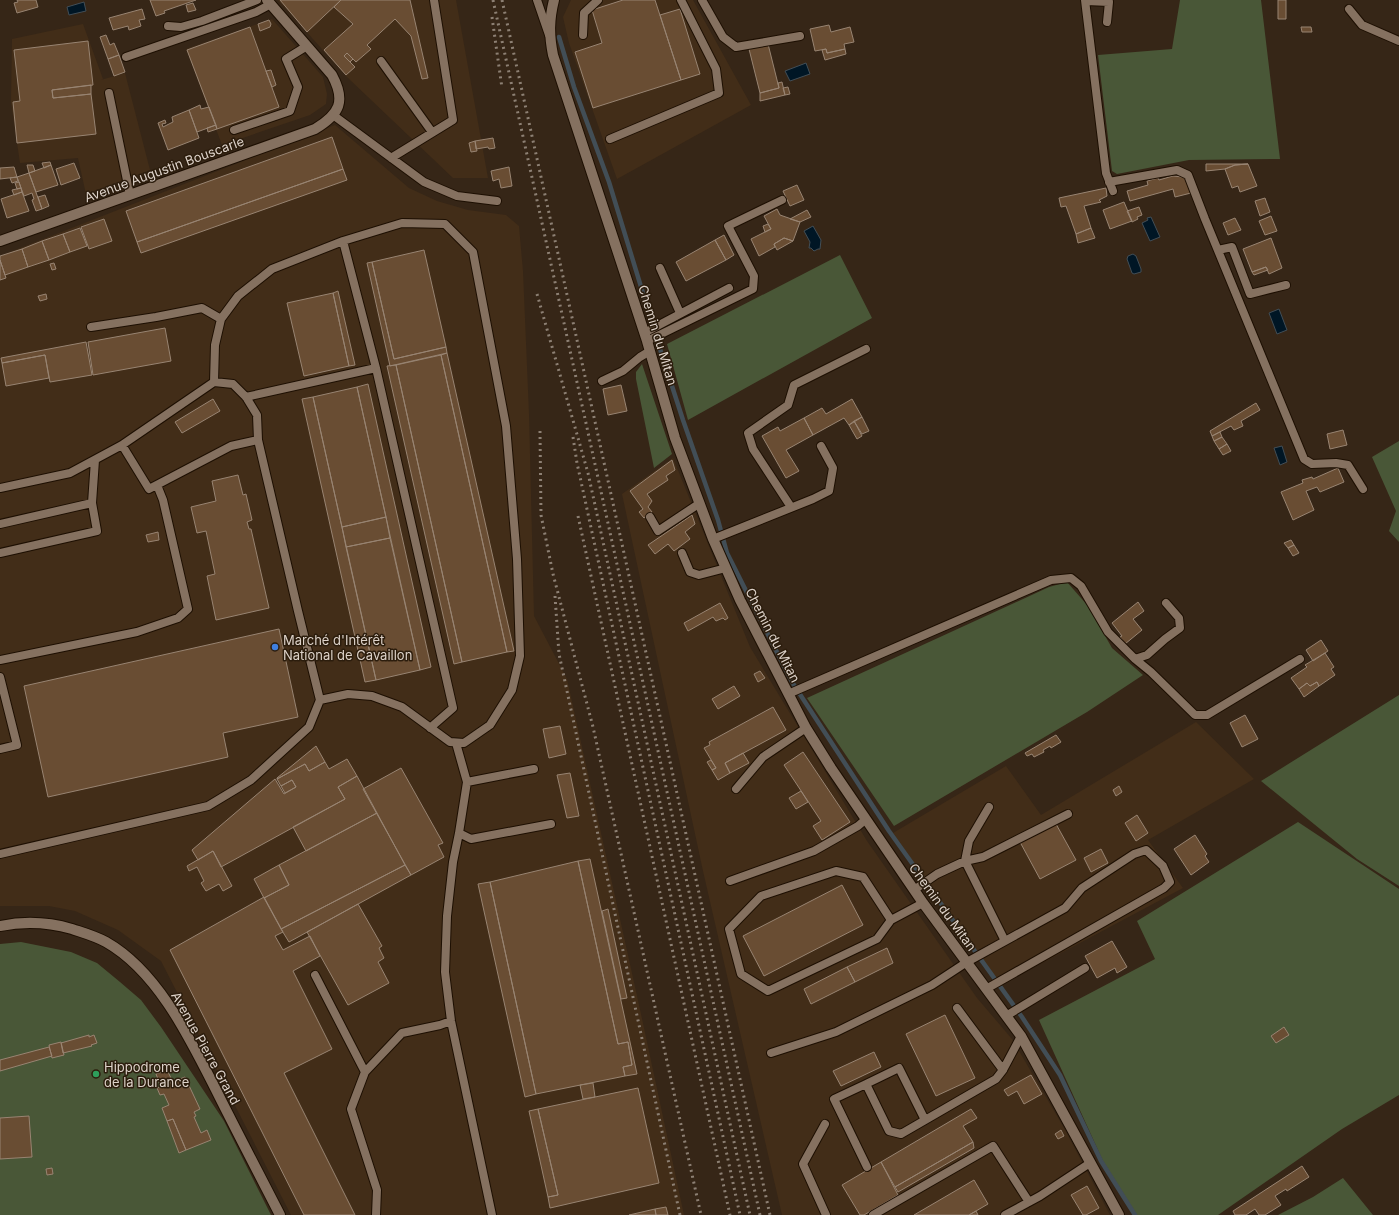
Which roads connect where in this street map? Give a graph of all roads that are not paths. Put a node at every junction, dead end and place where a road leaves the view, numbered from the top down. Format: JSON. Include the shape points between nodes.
{"nodes":[{"id":1,"x":257,"y":0,"type":"edge"},
{"id":2,"x":434,"y":0,"type":"edge"},
{"id":3,"x":537,"y":0,"type":"edge"},
{"id":4,"x":554,"y":0,"type":"edge"},
{"id":5,"x":598,"y":0,"type":"edge"},
{"id":6,"x":681,"y":0,"type":"edge"},
{"id":7,"x":702,"y":0,"type":"edge"},
{"id":8,"x":1085,"y":1,"type":"edge"},
{"id":9,"x":269,"y":2,"type":"edge"},
{"id":10,"x":1349,"y":9,"type":"dead end"},
{"id":11,"x":1108,"y":22,"type":"dead end"},
{"id":12,"x":168,"y":26,"type":"dead end"},
{"id":13,"x":583,"y":35,"type":"dead end"},
{"id":14,"x":800,"y":36,"type":"dead end"},
{"id":15,"x":550,"y":39,"type":"junction"},
{"id":16,"x":1399,"y":41,"type":"edge"},
{"id":17,"x":307,"y":46,"type":"junction"},
{"id":18,"x":126,"y":57,"type":"dead end"},
{"id":19,"x":381,"y":61,"type":"dead end"},
{"id":20,"x":109,"y":93,"type":"dead end"},
{"id":21,"x":333,"y":115,"type":"junction"},
{"id":22,"x":234,"y":130,"type":"dead end"},
{"id":23,"x":432,"y":132,"type":"junction"},
{"id":24,"x":610,"y":139,"type":"dead end"},
{"id":25,"x":391,"y":158,"type":"junction"},
{"id":26,"x":1109,"y":182,"type":"junction"},
{"id":27,"x":1113,"y":191,"type":"dead end"},
{"id":28,"x":130,"y":195,"type":"junction"},
{"id":29,"x":782,"y":200,"type":"dead end"},
{"id":30,"x":497,"y":201,"type":"dead end"},
{"id":31,"x":0,"y":241,"type":"edge"},
{"id":32,"x":343,"y":241,"type":"junction"},
{"id":33,"x":1218,"y":250,"type":"junction"},
{"id":34,"x":660,"y":268,"type":"dead end"},
{"id":35,"x":1286,"y":286,"type":"dead end"},
{"id":36,"x":729,"y":288,"type":"dead end"},
{"id":37,"x":680,"y":313,"type":"junction"},
{"id":38,"x":221,"y":319,"type":"junction"},
{"id":39,"x":91,"y":327,"type":"dead end"},
{"id":40,"x":647,"y":342,"type":"junction"},
{"id":41,"x":866,"y":349,"type":"dead end"},
{"id":42,"x":376,"y":368,"type":"junction"},
{"id":43,"x":602,"y":381,"type":"dead end"},
{"id":44,"x":214,"y":382,"type":"junction"},
{"id":45,"x":246,"y":397,"type":"junction"},
{"id":46,"x":258,"y":440,"type":"junction"},
{"id":47,"x":122,"y":445,"type":"junction"},
{"id":48,"x":820,"y":446,"type":"dead end"},
{"id":49,"x":95,"y":460,"type":"junction"},
{"id":50,"x":157,"y":485,"type":"junction"},
{"id":51,"x":0,"y":488,"type":"edge"},
{"id":52,"x":1363,"y":489,"type":"dead end"},
{"id":53,"x":92,"y":503,"type":"junction"},
{"id":54,"x":700,"y":503,"type":"junction"},
{"id":55,"x":792,"y":507,"type":"junction"},
{"id":56,"x":650,"y":517,"type":"dead end"},
{"id":57,"x":0,"y":524,"type":"edge"},
{"id":58,"x":713,"y":540,"type":"junction"},
{"id":59,"x":682,"y":552,"type":"dead end"},
{"id":60,"x":0,"y":553,"type":"edge"},
{"id":61,"x":726,"y":568,"type":"junction"},
{"id":62,"x":1166,"y":602,"type":"dead end"},
{"id":63,"x":1135,"y":659,"type":"junction"},
{"id":64,"x":1300,"y":659,"type":"dead end"},
{"id":65,"x":0,"y":660,"type":"edge"},
{"id":66,"x":0,"y":677,"type":"edge"},
{"id":67,"x":788,"y":694,"type":"junction"},
{"id":68,"x":320,"y":700,"type":"junction"},
{"id":69,"x":430,"y":728,"type":"junction"},
{"id":70,"x":806,"y":728,"type":"junction"},
{"id":71,"x":456,"y":743,"type":"junction"},
{"id":72,"x":0,"y":749,"type":"edge"},
{"id":73,"x":534,"y":769,"type":"dead end"},
{"id":74,"x":467,"y":782,"type":"junction"},
{"id":75,"x":736,"y":789,"type":"dead end"},
{"id":76,"x":989,"y":807,"type":"dead end"},
{"id":77,"x":1068,"y":814,"type":"dead end"},
{"id":78,"x":865,"y":820,"type":"junction"},
{"id":79,"x":551,"y":824,"type":"dead end"},
{"id":80,"x":460,"y":833,"type":"junction"},
{"id":81,"x":0,"y":854,"type":"edge"},
{"id":82,"x":965,"y":861,"type":"junction"},
{"id":83,"x":730,"y":881,"type":"dead end"},
{"id":84,"x":914,"y":890,"type":"junction"},
{"id":85,"x":923,"y":903,"type":"junction"},
{"id":86,"x":891,"y":920,"type":"junction"},
{"id":87,"x":0,"y":926,"type":"edge"},
{"id":88,"x":1005,"y":941,"type":"junction"},
{"id":89,"x":967,"y":962,"type":"junction"},
{"id":90,"x":1085,"y":968,"type":"dead end"},
{"id":91,"x":315,"y":975,"type":"dead end"},
{"id":92,"x":986,"y":989,"type":"junction"},
{"id":93,"x":957,"y":1008,"type":"dead end"},
{"id":94,"x":1006,"y":1016,"type":"junction"},
{"id":95,"x":451,"y":1021,"type":"junction"},
{"id":96,"x":1021,"y":1036,"type":"junction"},
{"id":97,"x":771,"y":1053,"type":"dead end"},
{"id":98,"x":1003,"y":1070,"type":"junction"},
{"id":99,"x":365,"y":1072,"type":"junction"},
{"id":100,"x":866,"y":1084,"type":"junction"},
{"id":101,"x":925,"y":1120,"type":"junction"},
{"id":102,"x":825,"y":1124,"type":"dead end"},
{"id":103,"x":1090,"y":1163,"type":"junction"},
{"id":104,"x":867,"y":1167,"type":"dead end"},
{"id":105,"x":1029,"y":1202,"type":"junction"},
{"id":106,"x":280,"y":1215,"type":"edge"},
{"id":107,"x":376,"y":1215,"type":"edge"},
{"id":108,"x":492,"y":1215,"type":"edge"},
{"id":109,"x":826,"y":1215,"type":"edge"},
{"id":110,"x":873,"y":1215,"type":"edge"},
{"id":111,"x":1005,"y":1215,"type":"edge"},
{"id":112,"x":1119,"y":1215,"type":"edge"}],
"edges":[{"from":1,"to":12,"type":"lane","via":[[195,23]]},
{"from":2,"to":23,"type":"lane","via":[[453,120]]},
{"from":3,"to":15,"type":"lane"},
{"from":4,"to":15,"type":"street","name":"Chemin du Mitan","via":[[550,16]]},
{"from":5,"to":13,"type":"lane","via":[[584,14]]},
{"from":6,"to":24,"type":"lane","via":[[716,69],[719,94]]},
{"from":7,"to":14,"type":"lane","via":[[723,37],[736,47]]},
{"from":8,"to":11,"type":"lane","via":[[1109,2]]},
{"from":8,"to":26,"type":"lane"},
{"from":9,"to":17,"type":"street"},
{"from":9,"to":18,"type":"lane","via":[[256,12]]},
{"from":10,"to":16,"type":"lane","via":[[1362,24]]},
{"from":15,"to":40,"type":"street","name":"Chemin du Mitan","via":[[553,55]]},
{"from":17,"to":21,"type":"street","via":[[338,85],[338,108]]},
{"from":17,"to":22,"type":"lane","via":[[286,59],[298,87],[290,111]]},
{"from":19,"to":23,"type":"lane"},
{"from":20,"to":28,"type":"lane"},
{"from":21,"to":25,"type":"lane"},
{"from":21,"to":28,"type":"street","name":"Avenue Augustin Bouscarle","via":[[315,129]]},
{"from":23,"to":25,"type":"lane"},
{"from":25,"to":30,"type":"lane","via":[[424,182],[457,196]]},
{"from":26,"to":27,"type":"lane"},
{"from":26,"to":33,"type":"lane","via":[[1177,170],[1188,175]]},
{"from":28,"to":31,"type":"street","name":"Avenue Augustin Bouscarle"},
{"from":29,"to":40,"type":"lane","via":[[728,226],[754,276],[753,289]]},
{"from":32,"to":38,"type":"lane","via":[[272,270],[238,296]]},
{"from":32,"to":42,"type":"lane"},
{"from":32,"to":71,"type":"lane","via":[[402,223],[445,224],[473,252],[506,426],[517,559],[520,656],[512,690],[490,725],[464,743]]},
{"from":33,"to":35,"type":"lane","via":[[1232,247],[1250,294]]},
{"from":33,"to":52,"type":"lane","via":[[1304,459],[1312,464],[1348,465]]},
{"from":34,"to":37,"type":"lane"},
{"from":36,"to":37,"type":"lane"},
{"from":37,"to":40,"type":"lane"},
{"from":38,"to":39,"type":"lane","via":[[202,308]]},
{"from":38,"to":44,"type":"lane","via":[[215,345]]},
{"from":40,"to":43,"type":"lane","via":[[640,357],[623,371]]},
{"from":40,"to":54,"type":"street","name":"Chemin du Mitan","via":[[675,438]]},
{"from":41,"to":55,"type":"lane","via":[[794,385],[788,405],[748,433],[753,449]]},
{"from":42,"to":45,"type":"lane"},
{"from":42,"to":69,"type":"lane","via":[[453,708]]},
{"from":44,"to":45,"type":"lane","via":[[233,384]]},
{"from":44,"to":47,"type":"lane"},
{"from":45,"to":46,"type":"lane","via":[[257,415]]},
{"from":46,"to":50,"type":"lane","via":[[231,446]]},
{"from":46,"to":68,"type":"lane"},
{"from":47,"to":49,"type":"lane"},
{"from":47,"to":50,"type":"lane","via":[[149,489]]},
{"from":48,"to":55,"type":"lane","via":[[833,468],[829,490]]},
{"from":49,"to":51,"type":"lane","via":[[70,473]]},
{"from":49,"to":53,"type":"lane"},
{"from":50,"to":65,"type":"lane","via":[[163,500],[188,609],[178,618],[137,632]]},
{"from":53,"to":57,"type":"lane"},
{"from":53,"to":60,"type":"lane","via":[[97,531]]},
{"from":54,"to":56,"type":"lane","via":[[658,531]]},
{"from":54,"to":58,"type":"street","name":"Chemin du Mitan"},
{"from":55,"to":58,"type":"lane"},
{"from":58,"to":61,"type":"street","name":"Chemin du Mitan"},
{"from":59,"to":61,"type":"lane","via":[[690,572],[699,575]]},
{"from":61,"to":67,"type":"street","name":"Chemin du Mitan"},
{"from":62,"to":63,"type":"lane","via":[[1179,618],[1180,628],[1147,655]]},
{"from":63,"to":64,"type":"lane","via":[[1195,714],[1207,715]]},
{"from":63,"to":67,"type":"lane","via":[[1108,632],[1081,586],[1071,578],[1051,580]]},
{"from":66,"to":72,"type":"lane","via":[[17,745]]},
{"from":67,"to":70,"type":"street","name":"Chemin du Mitan"},
{"from":68,"to":69,"type":"lane","via":[[348,694],[372,696],[402,707]]},
{"from":68,"to":81,"type":"lane","via":[[309,727],[251,780],[208,806]]},
{"from":69,"to":71,"type":"lane","via":[[450,742]]},
{"from":70,"to":75,"type":"lane","via":[[763,757]]},
{"from":70,"to":78,"type":"street","name":"Chemin du Mitan"},
{"from":71,"to":74,"type":"lane"},
{"from":73,"to":74,"type":"lane"},
{"from":74,"to":80,"type":"lane"},
{"from":76,"to":82,"type":"lane","via":[[969,841]]},
{"from":77,"to":82,"type":"lane","via":[[983,857]]},
{"from":78,"to":83,"type":"lane","via":[[814,851]]},
{"from":78,"to":84,"type":"street","name":"Chemin du Mitan"},
{"from":79,"to":80,"type":"lane","via":[[471,839]]},
{"from":80,"to":95,"type":"lane","via":[[453,862],[447,916],[445,972]]},
{"from":82,"to":84,"type":"lane","via":[[937,874]]},
{"from":82,"to":88,"type":"lane"},
{"from":84,"to":85,"type":"street","name":"Chemin du Mitan"},
{"from":85,"to":86,"type":"lane"},
{"from":85,"to":89,"type":"street","name":"Chemin du Mitan"},
{"from":86,"to":86,"type":"lane","via":[[863,877],[836,871],[761,896],[730,929],[741,974],[768,991],[877,938]]},
{"from":87,"to":106,"type":"street","name":"Avenue Pierre Grand","via":[[22,922],[65,927],[89,934],[132,962],[156,988],[192,1045]]},
{"from":88,"to":89,"type":"lane"},
{"from":88,"to":92,"type":"lane","via":[[1064,908],[1082,888],[1134,854],[1146,850],[1162,866],[1170,882],[1164,888]]},
{"from":89,"to":92,"type":"street","name":"Chemin du Mitan"},
{"from":89,"to":97,"type":"lane","via":[[932,985],[836,1032]]},
{"from":90,"to":94,"type":"lane"},
{"from":91,"to":99,"type":"lane"},
{"from":92,"to":94,"type":"street","name":"Chemin du Mitan"},
{"from":93,"to":98,"type":"lane"},
{"from":94,"to":96,"type":"street","name":"Chemin du Mitan"},
{"from":95,"to":99,"type":"lane","via":[[402,1033]]},
{"from":95,"to":108,"type":"lane"},
{"from":96,"to":98,"type":"lane"},
{"from":96,"to":103,"type":"street","name":"Chemin du Mitan"},
{"from":98,"to":101,"type":"lane","via":[[996,1079]]},
{"from":99,"to":107,"type":"lane","via":[[352,1109],[377,1190]]},
{"from":100,"to":101,"type":"lane","via":[[889,1131],[901,1134]]},
{"from":100,"to":101,"type":"lane","via":[[899,1068]]},
{"from":100,"to":104,"type":"lane","via":[[834,1099]]},
{"from":102,"to":109,"type":"lane","via":[[802,1164]]},
{"from":103,"to":105,"type":"lane"},
{"from":103,"to":112,"type":"street","name":"Chemin du Mitan"},
{"from":105,"to":110,"type":"lane","via":[[993,1146]]},
{"from":105,"to":111,"type":"lane"}]}
